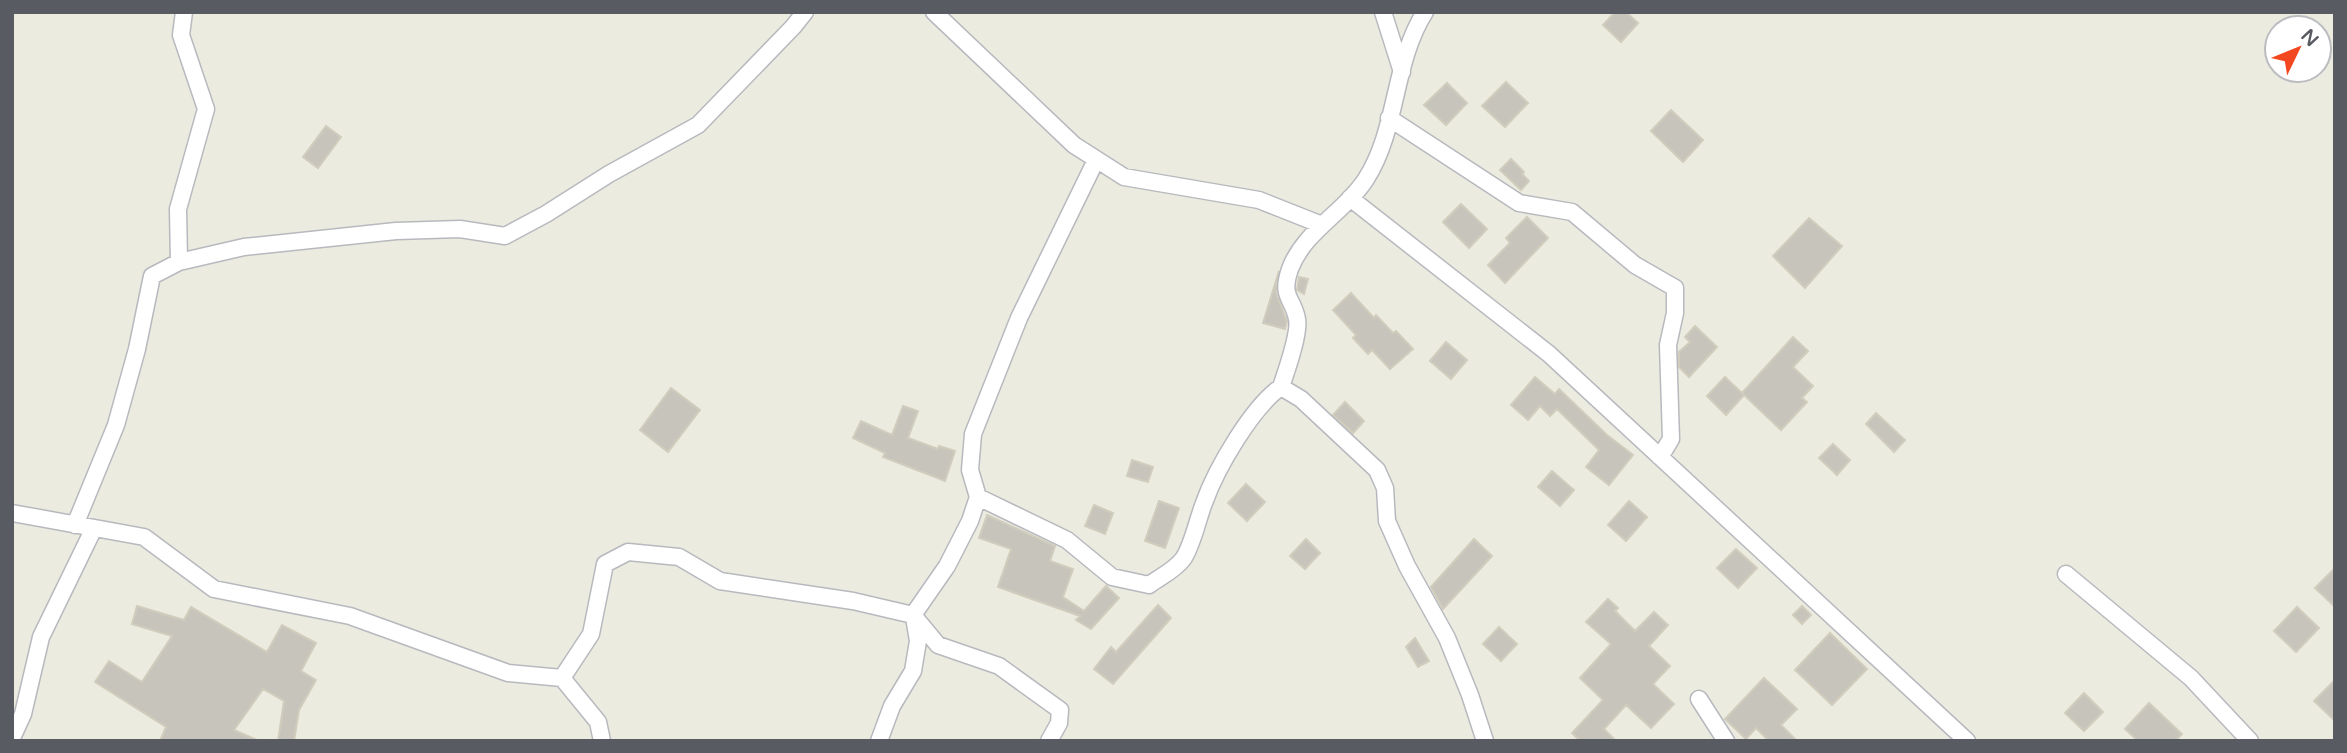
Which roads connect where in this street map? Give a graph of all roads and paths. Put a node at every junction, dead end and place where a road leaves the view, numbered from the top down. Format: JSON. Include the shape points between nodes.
{"nodes":[{"id":1,"x":184,"y":12,"type":"edge"},
{"id":2,"x":805,"y":12,"type":"edge"},
{"id":3,"x":934,"y":12,"type":"edge"},
{"id":4,"x":1383,"y":12,"type":"edge"},
{"id":5,"x":1424,"y":12,"type":"edge"},
{"id":6,"x":1402,"y":72,"type":"junction"},
{"id":7,"x":1389,"y":118,"type":"junction"},
{"id":8,"x":1096,"y":160,"type":"junction"},
{"id":9,"x":1350,"y":198,"type":"junction"},
{"id":10,"x":1322,"y":225,"type":"junction"},
{"id":11,"x":179,"y":262,"type":"junction"},
{"id":12,"x":1281,"y":387,"type":"junction"},
{"id":13,"x":1660,"y":457,"type":"junction"},
{"id":14,"x":978,"y":497,"type":"junction"},
{"id":15,"x":12,"y":513,"type":"edge"},
{"id":16,"x":75,"y":524,"type":"junction"},
{"id":17,"x":94,"y":528,"type":"junction"},
{"id":18,"x":2066,"y":574,"type":"dead end"},
{"id":19,"x":914,"y":615,"type":"junction"},
{"id":20,"x":562,"y":678,"type":"junction"},
{"id":21,"x":1699,"y":699,"type":"dead end"},
{"id":22,"x":12,"y":738,"type":"edge"},
{"id":23,"x":602,"y":741,"type":"edge"},
{"id":24,"x":878,"y":741,"type":"edge"},
{"id":25,"x":1049,"y":741,"type":"edge"},
{"id":26,"x":1485,"y":741,"type":"edge"},
{"id":27,"x":1726,"y":741,"type":"edge"},
{"id":28,"x":1967,"y":741,"type":"edge"},
{"id":29,"x":2250,"y":741,"type":"edge"}],
"edges":[{"from":1,"to":11,"type":"street","via":[[181,35],[206,109],[178,209]]},
{"from":2,"to":11,"type":"street","via":[[698,125],[505,236],[460,229],[396,232],[244,247]]},
{"from":3,"to":8,"type":"street","via":[[1074,145]]},
{"from":4,"to":6,"type":"street"},
{"from":5,"to":6,"type":"street"},
{"from":6,"to":7,"type":"street"},
{"from":7,"to":9,"type":"street","via":[[1366,180]]},
{"from":7,"to":13,"type":"street","via":[[1519,203],[1572,212],[1635,265],[1675,288],[1668,345],[1671,439]]},
{"from":8,"to":10,"type":"street","via":[[1124,177],[1259,200]]},
{"from":8,"to":14,"type":"street","via":[[1019,318],[973,434],[970,470]]},
{"from":9,"to":10,"type":"street"},
{"from":9,"to":13,"type":"street","via":[[1549,354]]},
{"from":10,"to":12,"type":"street","via":[[1290,268],[1285,294],[1298,320]]},
{"from":11,"to":16,"type":"street","via":[[152,276],[116,425]]},
{"from":12,"to":14,"type":"street","via":[[1229,451],[1184,558],[1149,584],[1112,577],[1067,540]]},
{"from":12,"to":26,"type":"street","via":[[1301,399],[1377,470],[1385,488],[1387,521],[1447,638]]},
{"from":13,"to":28,"type":"street"},
{"from":14,"to":19,"type":"street","via":[[947,566]]},
{"from":15,"to":16,"type":"street"},
{"from":16,"to":17,"type":"street"},
{"from":17,"to":20,"type":"street","via":[[144,537],[214,589],[350,616],[508,673]]},
{"from":17,"to":22,"type":"street","via":[[41,637],[23,714]]},
{"from":18,"to":29,"type":"street","via":[[2191,678]]},
{"from":19,"to":20,"type":"street","via":[[720,581],[679,558],[628,552],[605,564],[591,634]]},
{"from":19,"to":24,"type":"street","via":[[918,640],[913,671]]},
{"from":19,"to":25,"type":"street","via":[[938,645],[999,666],[1060,709],[1059,723]]},
{"from":20,"to":23,"type":"street","via":[[598,722]]},
{"from":21,"to":27,"type":"street"}]}
